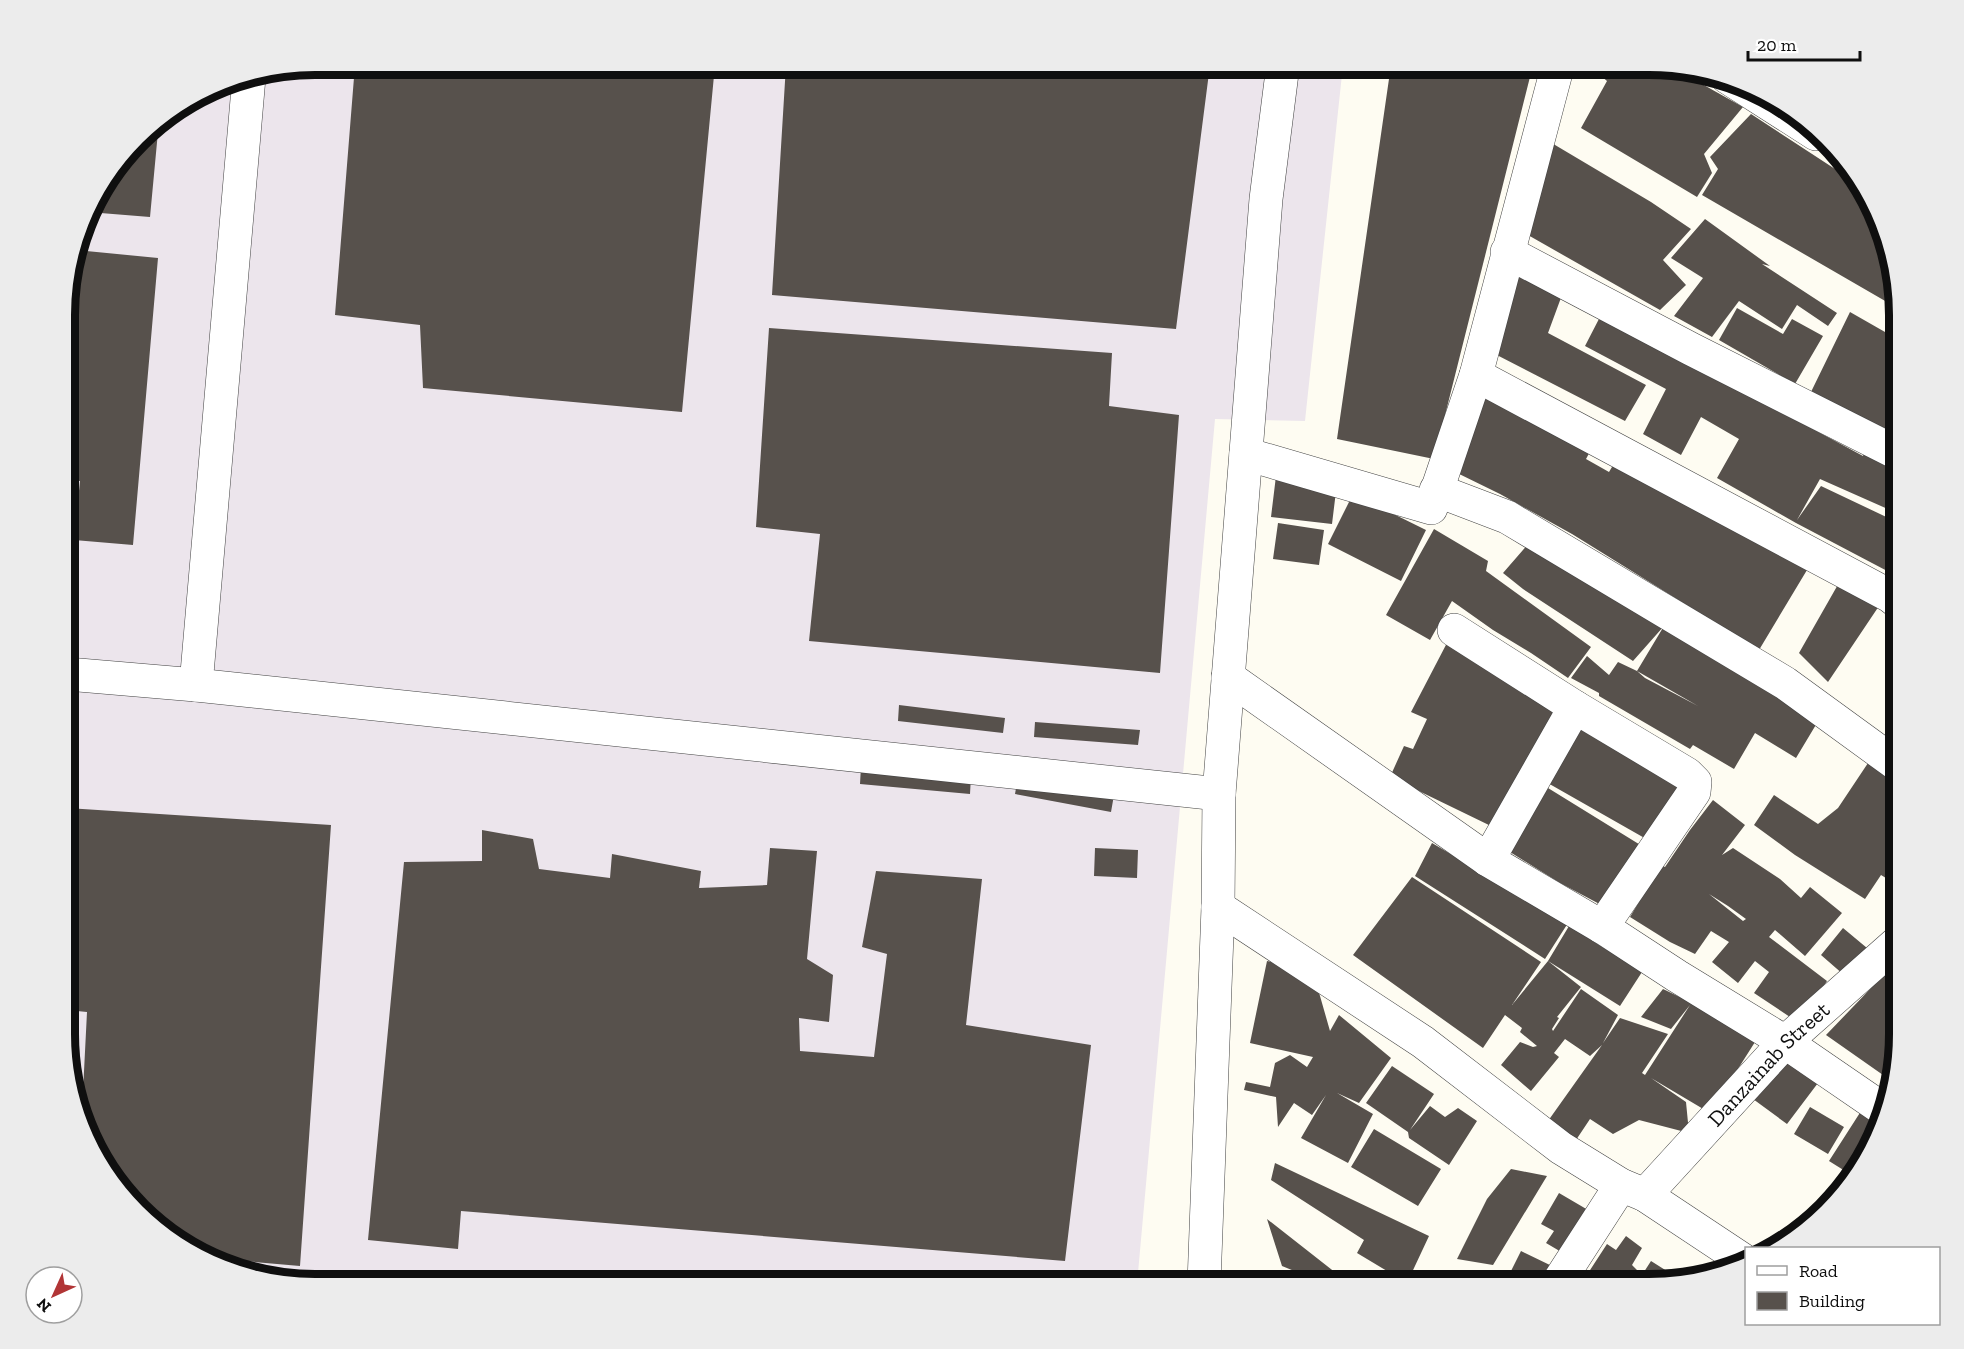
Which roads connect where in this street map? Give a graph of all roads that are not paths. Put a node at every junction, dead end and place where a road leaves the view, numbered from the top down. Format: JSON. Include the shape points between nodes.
{"nodes":[{"id":1,"x":1282,"y":75,"type":"edge"},
{"id":2,"x":1555,"y":75,"type":"edge"},
{"id":3,"x":248,"y":85,"type":"edge"},
{"id":4,"x":1507,"y":252,"type":"junction"},
{"id":5,"x":1476,"y":375,"type":"junction"},
{"id":6,"x":1889,"y":449,"type":"edge"},
{"id":7,"x":1246,"y":454,"type":"junction"},
{"id":8,"x":1436,"y":489,"type":"junction"},
{"id":9,"x":1889,"y":590,"type":"edge"},
{"id":10,"x":1454,"y":630,"type":"dead end"},
{"id":11,"x":75,"y":675,"type":"edge"},
{"id":12,"x":1228,"y":677,"type":"junction"},
{"id":13,"x":196,"y":685,"type":"junction"},
{"id":14,"x":1575,"y":707,"type":"junction"},
{"id":15,"x":1889,"y":759,"type":"edge"},
{"id":16,"x":1219,"y":794,"type":"junction"},
{"id":17,"x":1488,"y":860,"type":"junction"},
{"id":18,"x":1218,"y":907,"type":"junction"},
{"id":19,"x":1602,"y":927,"type":"junction"},
{"id":20,"x":1889,"y":950,"type":"edge"},
{"id":21,"x":1785,"y":1042,"type":"junction"},
{"id":22,"x":1878,"y":1106,"type":"edge"},
{"id":23,"x":1633,"y":1190,"type":"junction"},
{"id":24,"x":1738,"y":1257,"type":"edge"},
{"id":25,"x":1204,"y":1274,"type":"edge"},
{"id":26,"x":1565,"y":1274,"type":"edge"}],
"edges":[{"from":1,"to":7,"type":"street","via":[[1266,199]]},
{"from":2,"to":4,"type":"street"},
{"from":3,"to":13,"type":"street"},
{"from":4,"to":5,"type":"street"},
{"from":4,"to":6,"type":"street"},
{"from":5,"to":8,"type":"street"},
{"from":5,"to":9,"type":"street"},
{"from":7,"to":8,"type":"street","via":[[1431,508]]},
{"from":7,"to":12,"type":"street"},
{"from":8,"to":15,"type":"street","via":[[1507,517],[1785,683]]},
{"from":10,"to":14,"type":"street"},
{"from":11,"to":13,"type":"street"},
{"from":12,"to":16,"type":"street"},
{"from":12,"to":17,"type":"street"},
{"from":13,"to":16,"type":"street"},
{"from":14,"to":17,"type":"street"},
{"from":14,"to":19,"type":"street","via":[[1695,782],[1694,792]]},
{"from":16,"to":18,"type":"street"},
{"from":17,"to":19,"type":"street"},
{"from":18,"to":23,"type":"street","via":[[1423,1042],[1561,1148]]},
{"from":18,"to":25,"type":"street"},
{"from":19,"to":21,"type":"street"},
{"from":20,"to":21,"type":"street","name":"Danzainab Street"},
{"from":21,"to":22,"type":"street"},
{"from":21,"to":23,"type":"street","name":"Danzainab Street"},
{"from":23,"to":24,"type":"street"},
{"from":23,"to":26,"type":"street","name":"Danzainab Street"}]}
